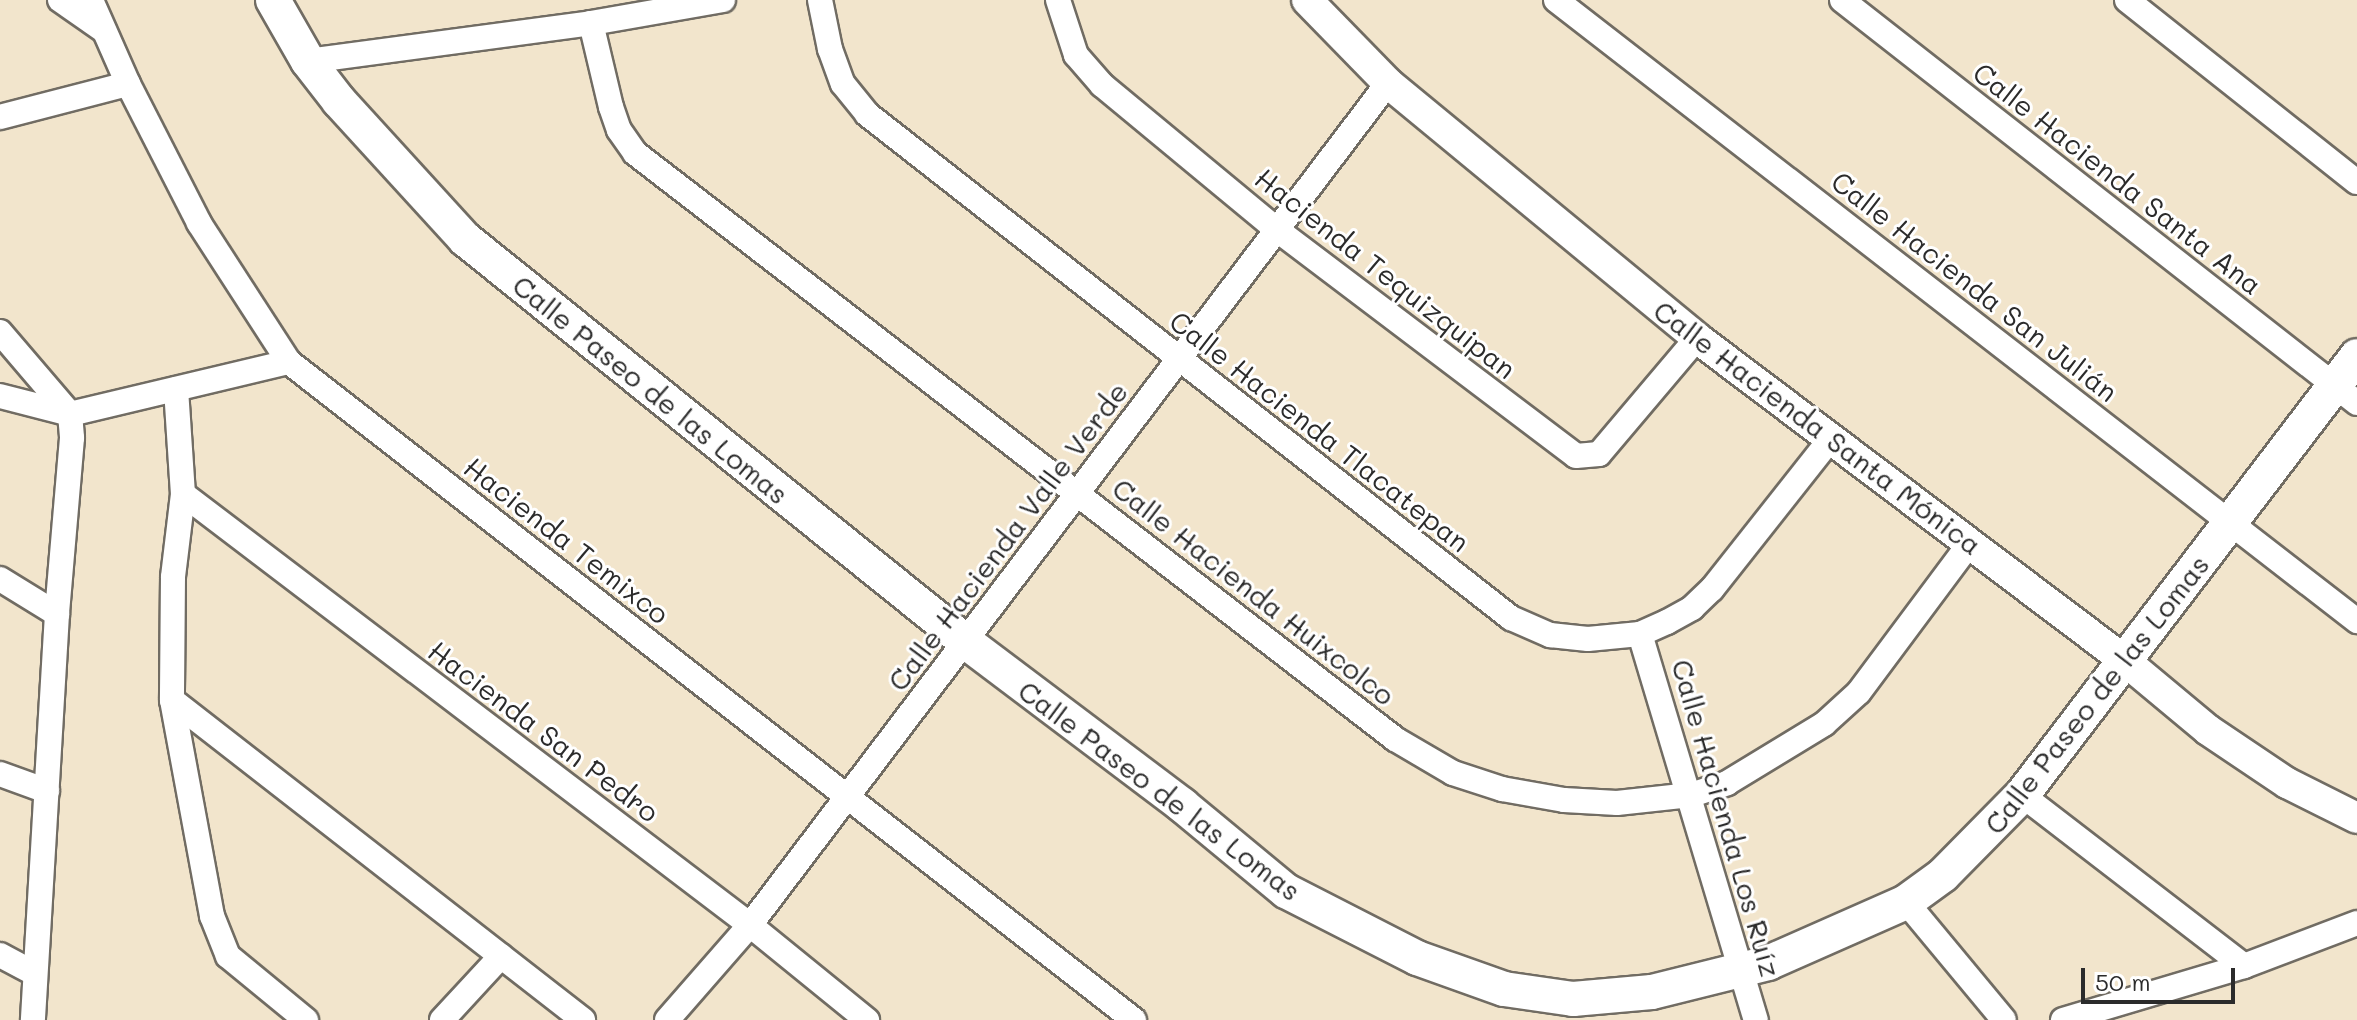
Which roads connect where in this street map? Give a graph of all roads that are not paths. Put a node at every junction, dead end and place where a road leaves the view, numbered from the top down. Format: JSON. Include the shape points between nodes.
{"nodes":[{"id":1,"x":60,"y":0,"type":"edge"},
{"id":2,"x":91,"y":0,"type":"edge"},
{"id":3,"x":273,"y":0,"type":"edge"},
{"id":4,"x":723,"y":0,"type":"edge"},
{"id":5,"x":820,"y":0,"type":"edge"},
{"id":6,"x":1058,"y":0,"type":"edge"},
{"id":7,"x":1307,"y":0,"type":"edge"},
{"id":8,"x":1556,"y":0,"type":"edge"},
{"id":9,"x":1842,"y":0,"type":"edge"},
{"id":10,"x":2127,"y":0,"type":"edge"},
{"id":11,"x":591,"y":23,"type":"junction"},
{"id":12,"x":103,"y":30,"type":"junction"},
{"id":13,"x":308,"y":61,"type":"junction"},
{"id":14,"x":1388,"y":83,"type":"junction"},
{"id":15,"x":128,"y":84,"type":"junction"},
{"id":16,"x":0,"y":117,"type":"edge"},
{"id":17,"x":2357,"y":182,"type":"edge"},
{"id":18,"x":1276,"y":229,"type":"junction"},
{"id":19,"x":0,"y":332,"type":"edge"},
{"id":20,"x":1697,"y":338,"type":"junction"},
{"id":21,"x":2357,"y":356,"type":"edge"},
{"id":22,"x":1179,"y":360,"type":"junction"},
{"id":23,"x":289,"y":362,"type":"junction"},
{"id":24,"x":176,"y":389,"type":"junction"},
{"id":25,"x":2346,"y":394,"type":"edge"},
{"id":26,"x":0,"y":396,"type":"edge"},
{"id":27,"x":70,"y":414,"type":"junction"},
{"id":28,"x":1832,"y":437,"type":"junction"},
{"id":29,"x":1077,"y":492,"type":"junction"},
{"id":30,"x":183,"y":494,"type":"junction"},
{"id":31,"x":2232,"y":522,"type":"junction"},
{"id":32,"x":1970,"y":543,"type":"junction"},
{"id":33,"x":0,"y":579,"type":"edge"},
{"id":34,"x":57,"y":614,"type":"junction"},
{"id":35,"x":2357,"y":621,"type":"edge"},
{"id":36,"x":1640,"y":634,"type":"junction"},
{"id":37,"x":966,"y":642,"type":"junction"},
{"id":38,"x":2124,"y":660,"type":"junction"},
{"id":39,"x":172,"y":700,"type":"junction"},
{"id":40,"x":0,"y":774,"type":"edge"},
{"id":41,"x":47,"y":791,"type":"junction"},
{"id":42,"x":846,"y":795,"type":"junction"},
{"id":43,"x":1691,"y":795,"type":"junction"},
{"id":44,"x":2022,"y":795,"type":"junction"},
{"id":45,"x":2357,"y":818,"type":"edge"},
{"id":46,"x":1906,"y":902,"type":"junction"},
{"id":47,"x":2357,"y":923,"type":"edge"},
{"id":48,"x":750,"y":925,"type":"junction"},
{"id":49,"x":0,"y":955,"type":"edge"},
{"id":50,"x":501,"y":956,"type":"junction"},
{"id":51,"x":2244,"y":966,"type":"junction"},
{"id":52,"x":1739,"y":970,"type":"junction"},
{"id":53,"x":34,"y":973,"type":"junction"},
{"id":54,"x":33,"y":1020,"type":"edge"},
{"id":55,"x":306,"y":1020,"type":"edge"},
{"id":56,"x":442,"y":1020,"type":"edge"},
{"id":57,"x":583,"y":1020,"type":"edge"},
{"id":58,"x":667,"y":1020,"type":"edge"},
{"id":59,"x":867,"y":1020,"type":"edge"},
{"id":60,"x":1134,"y":1020,"type":"edge"},
{"id":61,"x":1756,"y":1020,"type":"edge"},
{"id":62,"x":2004,"y":1020,"type":"edge"},
{"id":63,"x":2063,"y":1020,"type":"edge"}],
"edges":[{"from":1,"to":12,"type":"street"},
{"from":2,"to":12,"type":"street","name":"Hacienda Temixco"},
{"from":3,"to":13,"type":"main road","name":"Calle Paseo de las Lomas"},
{"from":4,"to":11,"type":"street"},
{"from":5,"to":22,"type":"street","name":"Calle Hacienda Tlacatepan","via":[[843,84],[867,114]]},
{"from":6,"to":18,"type":"street","name":"Hacienda Tequizquipan","via":[[1076,55],[1102,85]]},
{"from":7,"to":14,"type":"street","name":"Calle Hacienda Santa Mónica"},
{"from":8,"to":31,"type":"street","name":"Calle Hacienda San Julián"},
{"from":9,"to":25,"type":"street","name":"Calle Hacienda Santa Ana"},
{"from":10,"to":17,"type":"street"},
{"from":11,"to":13,"type":"street"},
{"from":11,"to":29,"type":"street","name":"Calle Hacienda Huixcolco","via":[[611,107],[635,153]]},
{"from":12,"to":15,"type":"street","name":"Hacienda Temixco"},
{"from":13,"to":37,"type":"main road","name":"Calle Paseo de las Lomas","via":[[465,239]]},
{"from":14,"to":18,"type":"street","name":"Calle Hacienda Valle Verde"},
{"from":14,"to":20,"type":"street","name":"Calle Hacienda Santa Mónica"},
{"from":15,"to":16,"type":"street"},
{"from":15,"to":23,"type":"street","name":"Hacienda Temixco","via":[[199,223]]},
{"from":18,"to":20,"type":"street","name":"Hacienda Tequizquipan","via":[[1576,456],[1599,454]]},
{"from":18,"to":22,"type":"street","name":"Calle Hacienda Valle Verde"},
{"from":19,"to":27,"type":"street"},
{"from":20,"to":28,"type":"street","name":"Calle Hacienda Santa Mónica"},
{"from":21,"to":25,"type":"main road","name":"Calle Paseo de las Lomas"},
{"from":22,"to":29,"type":"street","name":"Calle Hacienda Valle Verde"},
{"from":22,"to":36,"type":"street","name":"Calle Hacienda Tlacatepan","via":[[1511,618],[1550,635],[1588,639]]},
{"from":23,"to":24,"type":"street"},
{"from":23,"to":42,"type":"street","name":"Hacienda Temixco"},
{"from":24,"to":27,"type":"street"},
{"from":24,"to":30,"type":"street"},
{"from":25,"to":31,"type":"main road","name":"Calle Paseo de las Lomas"},
{"from":26,"to":27,"type":"street"},
{"from":27,"to":34,"type":"street"},
{"from":28,"to":32,"type":"street","name":"Calle Hacienda Santa Mónica"},
{"from":28,"to":36,"type":"street","name":"Calle Hacienda Tlacatepan","via":[[1712,589],[1692,608]]},
{"from":29,"to":37,"type":"street","name":"Calle Hacienda Valle Verde"},
{"from":29,"to":43,"type":"street","name":"Calle Hacienda Huixcolco","via":[[1395,739],[1453,773],[1564,800],[1617,803]]},
{"from":30,"to":39,"type":"street","via":[[173,577]]},
{"from":30,"to":48,"type":"street","name":"Hacienda San Pedro"},
{"from":31,"to":35,"type":"street","name":"Calle Hacienda San Julián"},
{"from":31,"to":38,"type":"main road","name":"Calle Paseo de las Lomas"},
{"from":32,"to":38,"type":"street","name":"Calle Hacienda Santa Mónica"},
{"from":32,"to":43,"type":"street","name":"Calle Hacienda Huixcolco","via":[[1859,692],[1824,724],[1727,783]]},
{"from":33,"to":34,"type":"street"},
{"from":34,"to":41,"type":"street"},
{"from":36,"to":43,"type":"street","name":"Calle Hacienda Los Ruíz"},
{"from":37,"to":42,"type":"street","name":"Calle Hacienda Valle Verde"},
{"from":37,"to":52,"type":"main road","name":"Calle Paseo de las Lomas","via":[[1182,805],[1286,891],[1417,958],[1504,989],[1573,999],[1652,992]]},
{"from":38,"to":44,"type":"main road","name":"Calle Paseo de las Lomas"},
{"from":38,"to":45,"type":"street","name":"Calle Hacienda Santa Mónica","via":[[2221,739],[2287,783]]},
{"from":39,"to":50,"type":"street"},
{"from":39,"to":55,"type":"street","via":[[212,916],[228,956]]},
{"from":40,"to":41,"type":"street"},
{"from":41,"to":53,"type":"street"},
{"from":42,"to":48,"type":"street","name":"Calle Hacienda Valle Verde"},
{"from":42,"to":60,"type":"street","name":"Hacienda Temixco"},
{"from":43,"to":52,"type":"street","name":"Calle Hacienda Los Ruíz"},
{"from":44,"to":46,"type":"main road","name":"Calle Paseo de las Lomas","via":[[1943,875]]},
{"from":44,"to":51,"type":"street"},
{"from":46,"to":52,"type":"main road","name":"Calle Paseo de las Lomas","via":[[1768,963]]},
{"from":46,"to":62,"type":"street"},
{"from":47,"to":51,"type":"street"},
{"from":48,"to":58,"type":"street","name":"Calle Hacienda Valle Verde"},
{"from":48,"to":59,"type":"street","name":"Hacienda San Pedro"},
{"from":49,"to":53,"type":"street"},
{"from":50,"to":56,"type":"street"},
{"from":50,"to":57,"type":"street"},
{"from":51,"to":63,"type":"street"},
{"from":52,"to":61,"type":"street","name":"Calle Hacienda Los Ruíz"},
{"from":53,"to":54,"type":"street"}]}
